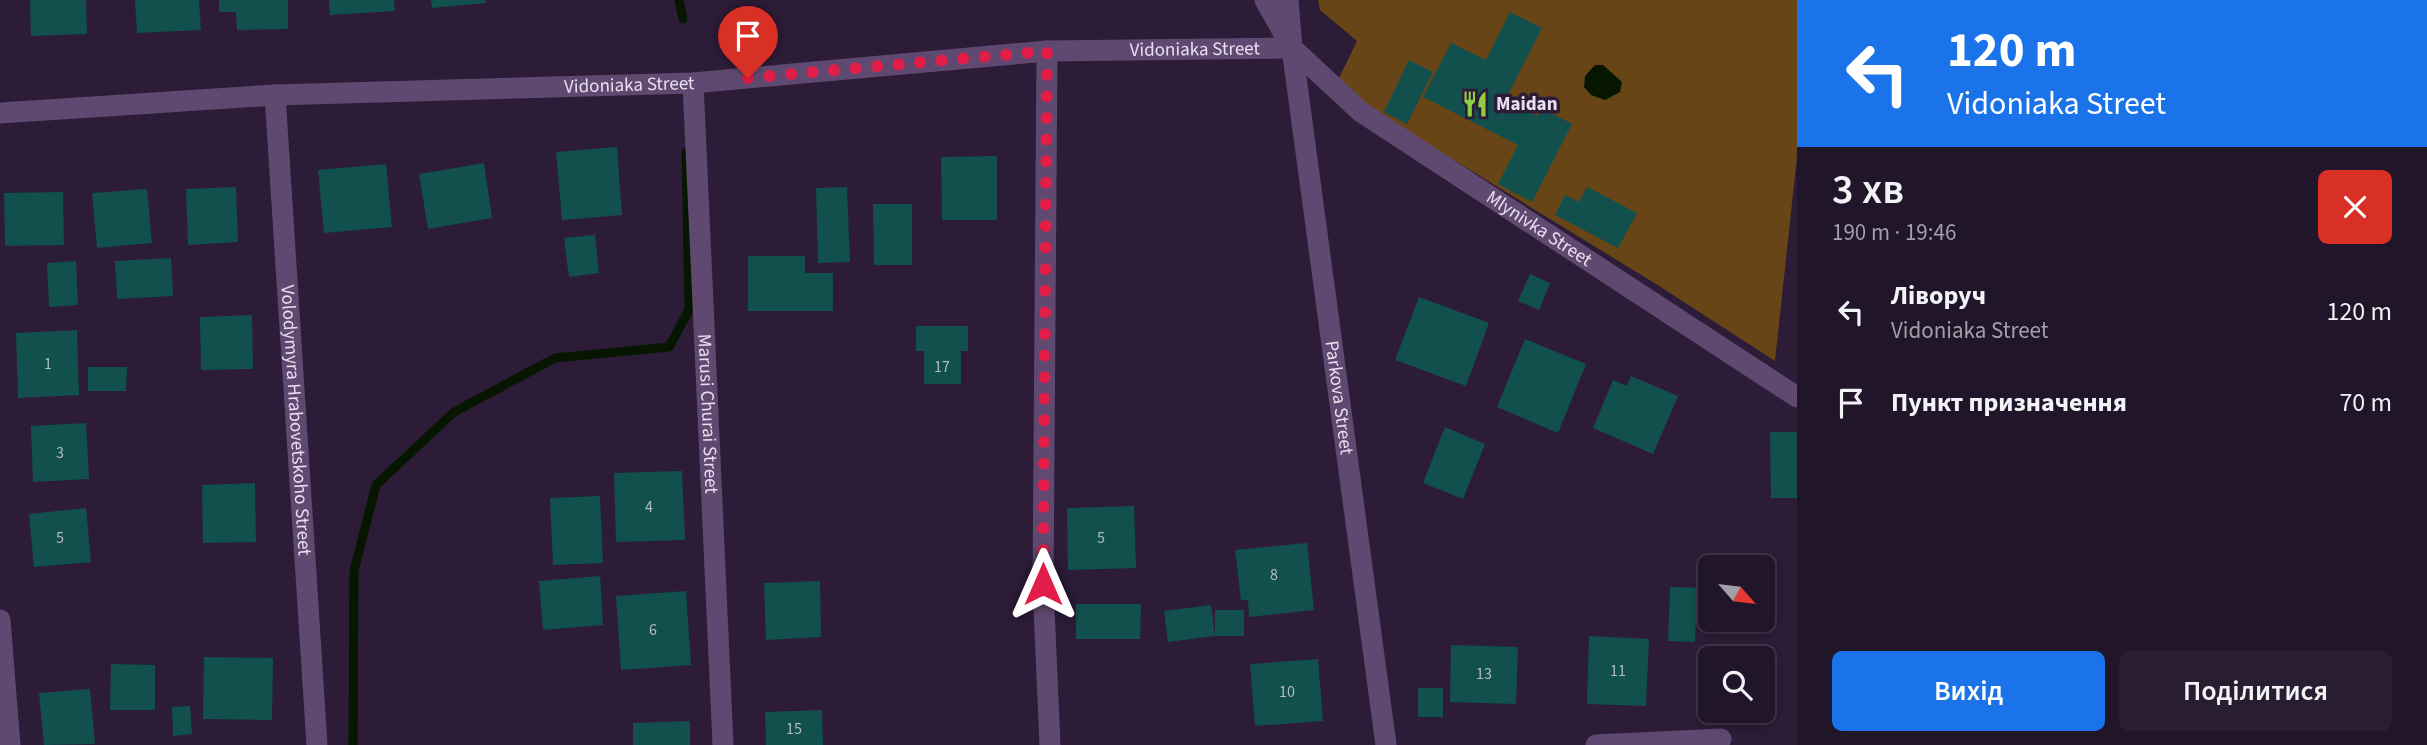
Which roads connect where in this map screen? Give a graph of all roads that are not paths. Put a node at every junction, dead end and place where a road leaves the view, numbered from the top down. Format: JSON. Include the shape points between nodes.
{"nodes":[{"id":1,"x":1265,"y":0,"type":"edge"},
{"id":2,"x":1288,"y":0,"type":"edge"},
{"id":3,"x":1292,"y":48,"type":"junction"},
{"id":4,"x":1047,"y":51,"type":"junction"},
{"id":5,"x":693,"y":83,"type":"junction"},
{"id":6,"x":275,"y":95,"type":"junction"},
{"id":7,"x":0,"y":113,"type":"edge"},
{"id":8,"x":1797,"y":397,"type":"edge"},
{"id":9,"x":0,"y":620,"type":"edge"},
{"id":10,"x":1721,"y":739,"type":"dead end"},
{"id":11,"x":10,"y":745,"type":"edge"},
{"id":12,"x":317,"y":745,"type":"edge"},
{"id":13,"x":723,"y":745,"type":"edge"},
{"id":14,"x":1050,"y":745,"type":"edge"},
{"id":15,"x":1386,"y":745,"type":"edge"},
{"id":16,"x":1596,"y":745,"type":"edge"}],
"edges":[{"from":1,"to":3,"type":"street"},
{"from":2,"to":3,"type":"street"},
{"from":3,"to":4,"type":"street","name":"Vidoniaka Street"},
{"from":3,"to":8,"type":"street","name":"Mlynivka Street","via":[[1361,112]]},
{"from":3,"to":15,"type":"street","name":"Parkova Street"},
{"from":4,"to":5,"type":"street","name":"Vidoniaka Street"},
{"from":4,"to":14,"type":"street","via":[[1043,584]]},
{"from":5,"to":6,"type":"street","name":"Vidoniaka Street"},
{"from":5,"to":13,"type":"street","name":"Marusi Churai Street"},
{"from":6,"to":7,"type":"street","name":"Vidoniaka Street"},
{"from":6,"to":12,"type":"street","name":"Volodymyra Hrabovetskoho Street"},
{"from":9,"to":11,"type":"street"},
{"from":10,"to":16,"type":"street"}]}
